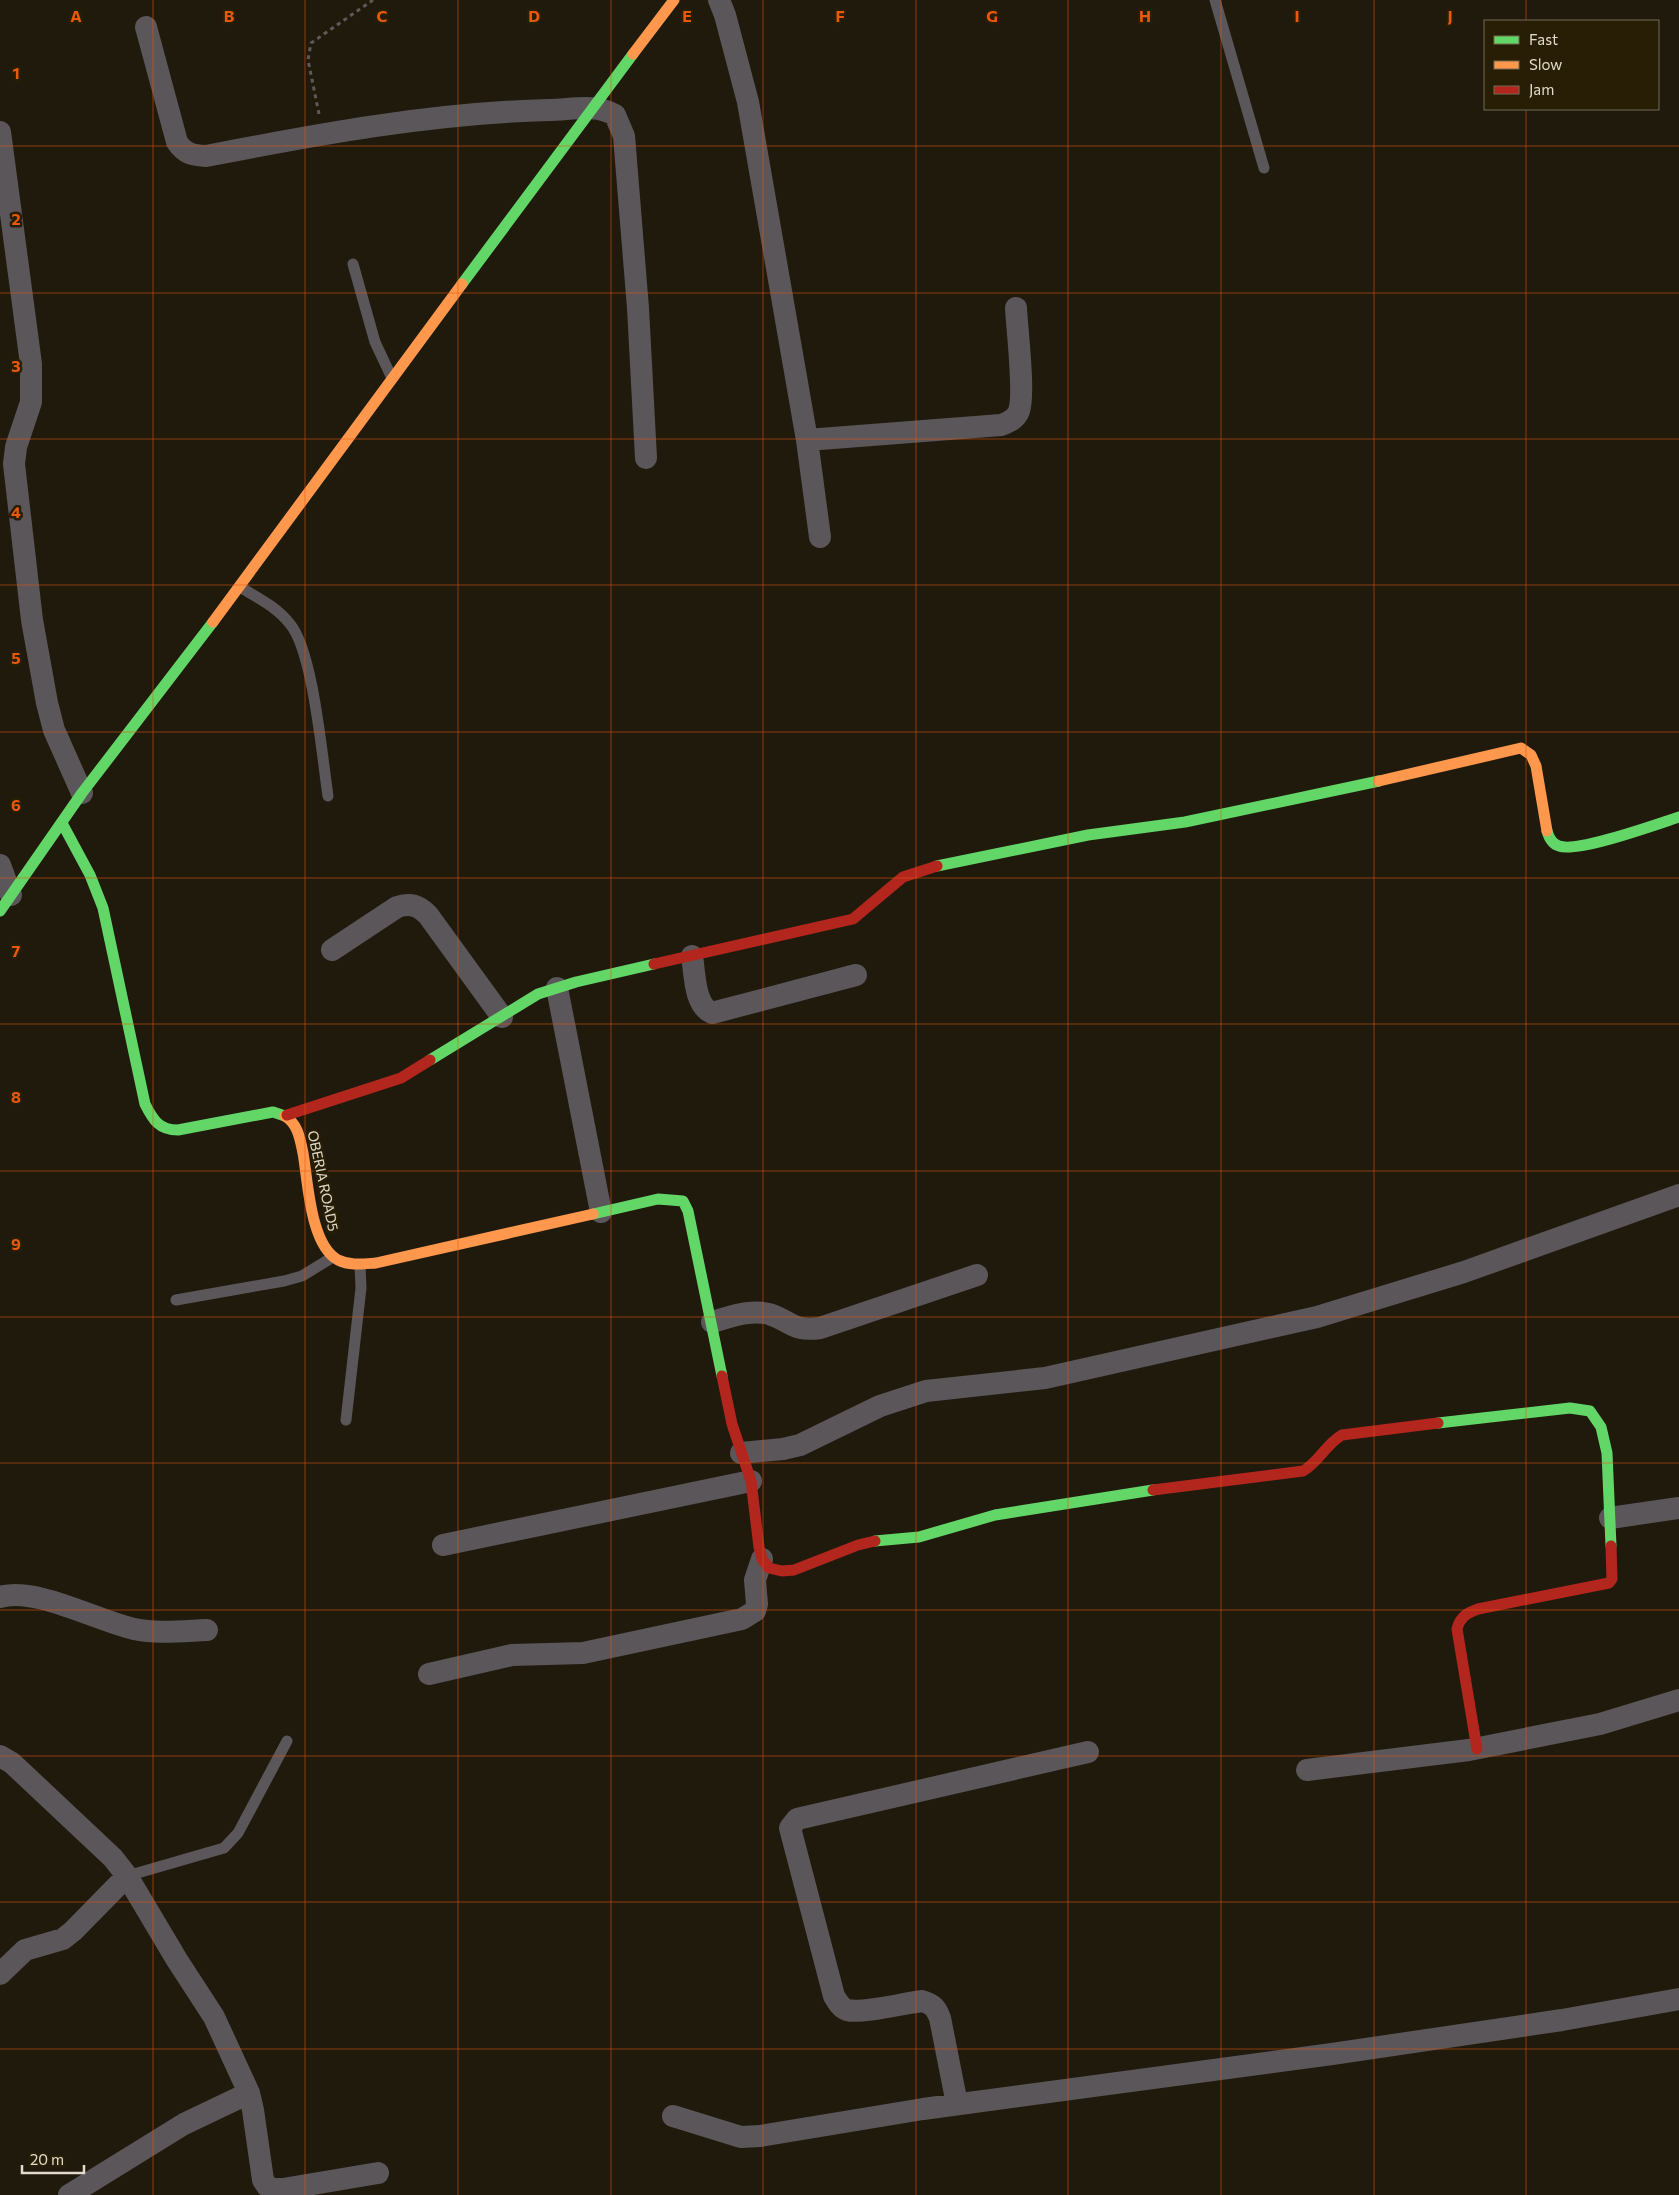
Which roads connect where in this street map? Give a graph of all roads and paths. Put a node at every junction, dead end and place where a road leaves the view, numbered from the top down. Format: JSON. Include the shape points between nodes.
{"nodes":[{"id":1,"x":373,"y":0,"type":"edge"},
{"id":2,"x":674,"y":0,"type":"edge"},
{"id":3,"x":719,"y":0,"type":"edge"},
{"id":4,"x":1215,"y":0,"type":"edge"},
{"id":5,"x":146,"y":27,"type":"dead end"},
{"id":6,"x":591,"y":108,"type":"junction"},
{"id":7,"x":0,"y":133,"type":"edge"},
{"id":8,"x":324,"y":134,"type":"junction"},
{"id":9,"x":1264,"y":168,"type":"dead end"},
{"id":10,"x":5,"y":208,"type":"edge"},
{"id":11,"x":353,"y":264,"type":"dead end"},
{"id":12,"x":1016,"y":308,"type":"dead end"},
{"id":13,"x":392,"y":377,"type":"junction"},
{"id":14,"x":807,"y":440,"type":"junction"},
{"id":15,"x":646,"y":458,"type":"dead end"},
{"id":16,"x":820,"y":537,"type":"dead end"},
{"id":17,"x":240,"y":587,"type":"junction"},
{"id":18,"x":82,"y":793,"type":"junction"},
{"id":19,"x":328,"y":796,"type":"dead end"},
{"id":20,"x":1679,"y":817,"type":"edge"},
{"id":21,"x":62,"y":823,"type":"junction"},
{"id":22,"x":0,"y":865,"type":"edge"},
{"id":23,"x":6,"y":903,"type":"edge"},
{"id":24,"x":332,"y":950,"type":"dead end"},
{"id":25,"x":692,"y":956,"type":"junction"},
{"id":26,"x":856,"y":975,"type":"dead end"},
{"id":27,"x":557,"y":988,"type":"junction"},
{"id":28,"x":502,"y":1017,"type":"junction"},
{"id":29,"x":286,"y":1115,"type":"junction"},
{"id":30,"x":1679,"y":1195,"type":"edge"},
{"id":31,"x":601,"y":1212,"type":"junction"},
{"id":32,"x":332,"y":1257,"type":"junction"},
{"id":33,"x":360,"y":1265,"type":"junction"},
{"id":34,"x":977,"y":1275,"type":"dead end"},
{"id":35,"x":176,"y":1300,"type":"dead end"},
{"id":36,"x":712,"y":1322,"type":"junction"},
{"id":37,"x":346,"y":1420,"type":"dead end"},
{"id":38,"x":741,"y":1453,"type":"junction"},
{"id":39,"x":751,"y":1481,"type":"junction"},
{"id":40,"x":1679,"y":1508,"type":"edge"},
{"id":41,"x":1610,"y":1518,"type":"junction"},
{"id":42,"x":443,"y":1545,"type":"dead end"},
{"id":43,"x":762,"y":1559,"type":"junction"},
{"id":44,"x":0,"y":1597,"type":"edge"},
{"id":45,"x":207,"y":1630,"type":"dead end"},
{"id":46,"x":429,"y":1674,"type":"dead end"},
{"id":47,"x":1679,"y":1700,"type":"edge"},
{"id":48,"x":287,"y":1741,"type":"dead end"},
{"id":49,"x":1477,"y":1749,"type":"junction"},
{"id":50,"x":1088,"y":1752,"type":"dead end"},
{"id":51,"x":0,"y":1756,"type":"edge"},
{"id":52,"x":1307,"y":1770,"type":"dead end"},
{"id":53,"x":127,"y":1876,"type":"junction"},
{"id":54,"x":0,"y":1974,"type":"edge"},
{"id":55,"x":1679,"y":1999,"type":"edge"},
{"id":56,"x":249,"y":2092,"type":"junction"},
{"id":57,"x":957,"y":2104,"type":"junction"},
{"id":58,"x":674,"y":2116,"type":"dead end"},
{"id":59,"x":378,"y":2173,"type":"dead end"},
{"id":60,"x":69,"y":2195,"type":"edge"}],
"edges":[{"from":1,"to":8,"type":"path","via":[[318,37],[308,51]]},
{"from":2,"to":6,"type":"street"},
{"from":3,"to":14,"type":"street","via":[[748,102]]},
{"from":4,"to":9,"type":"lane"},
{"from":5,"to":8,"type":"street","via":[[174,133],[183,152],[206,156]]},
{"from":6,"to":8,"type":"street","via":[[493,112]]},
{"from":6,"to":13,"type":"street"},
{"from":6,"to":15,"type":"street","via":[[616,115],[624,136]]},
{"from":7,"to":10,"type":"street"},
{"from":10,"to":18,"type":"street","via":[[32,387],[14,464],[38,661],[54,730]]},
{"from":11,"to":13,"type":"lane","via":[[375,342]]},
{"from":12,"to":14,"type":"street","via":[[1020,395],[1019,410],[1012,420],[1001,425]]},
{"from":13,"to":17,"type":"street"},
{"from":14,"to":16,"type":"street"},
{"from":17,"to":18,"type":"street"},
{"from":17,"to":19,"type":"lane","via":[[275,609],[298,636],[307,668]]},
{"from":18,"to":21,"type":"street"},
{"from":20,"to":25,"type":"street","via":[[1560,847],[1552,843],[1548,835],[1536,766],[1531,755],[1522,748],[1509,749],[1412,774],[1185,822],[1088,835],[932,867],[903,876],[853,918]]},
{"from":21,"to":23,"type":"street"},
{"from":21,"to":29,"type":"street","via":[[90,875],[103,908],[145,1104],[154,1123],[167,1130],[178,1130],[273,1112]]},
{"from":22,"to":23,"type":"street"},
{"from":24,"to":28,"type":"street","via":[[396,907],[408,904],[420,907]]},
{"from":25,"to":26,"type":"street","via":[[700,1002],[705,1010],[712,1013]]},
{"from":25,"to":27,"type":"street"},
{"from":27,"to":28,"type":"street","via":[[538,994]]},
{"from":27,"to":31,"type":"street"},
{"from":28,"to":29,"type":"street","via":[[401,1078]]},
{"from":29,"to":32,"type":"street","name":"OBERIA ROAD5","via":[[296,1126],[300,1139],[316,1232],[322,1247]]},
{"from":30,"to":38,"type":"street","via":[[1464,1272],[1318,1317],[1053,1377],[926,1391],[880,1406],[800,1445]]},
{"from":31,"to":33,"type":"street"},
{"from":31,"to":36,"type":"street","via":[[658,1198],[683,1201],[688,1211]]},
{"from":32,"to":33,"type":"street","via":[[345,1264]]},
{"from":32,"to":35,"type":"lane","via":[[302,1276],[284,1282]]},
{"from":33,"to":37,"type":"lane","via":[[360,1304]]},
{"from":34,"to":36,"type":"street","via":[[820,1328],[797,1328],[769,1314],[757,1312]]},
{"from":36,"to":38,"type":"street","via":[[728,1407]]},
{"from":38,"to":39,"type":"street"},
{"from":39,"to":42,"type":"street"},
{"from":39,"to":43,"type":"street"},
{"from":40,"to":41,"type":"street"},
{"from":41,"to":43,"type":"street","via":[[1607,1453],[1602,1427],[1590,1411],[1570,1408],[1342,1436],[1334,1439],[1312,1467],[1303,1471],[994,1515],[919,1537],[858,1545],[794,1570],[769,1568]]},
{"from":41,"to":49,"type":"street","via":[[1613,1570],[1610,1583],[1478,1609],[1459,1620],[1457,1629]]},
{"from":43,"to":46,"type":"street","via":[[755,1580],[755,1611],[742,1619],[584,1653],[520,1654]]},
{"from":44,"to":45,"type":"street","via":[[27,1595],[135,1629]]},
{"from":47,"to":49,"type":"street","via":[[1600,1724]]},
{"from":48,"to":53,"type":"lane","via":[[238,1832],[224,1848]]},
{"from":49,"to":52,"type":"street"},
{"from":50,"to":57,"type":"street","via":[[797,1819],[790,1828],[834,1996],[847,2010],[922,2001],[931,2003],[940,2018]]},
{"from":51,"to":53,"type":"street","via":[[36,1785],[113,1858]]},
{"from":53,"to":54,"type":"street","via":[[73,1932],[63,1939],[25,1950]]},
{"from":53,"to":56,"type":"street","via":[[214,2017]]},
{"from":55,"to":57,"type":"street","via":[[1332,2054]]},
{"from":56,"to":59,"type":"street","via":[[261,2173],[266,2186],[283,2189]]},
{"from":56,"to":60,"type":"street","via":[[184,2124]]},
{"from":57,"to":58,"type":"street","via":[[741,2137]]}]}
